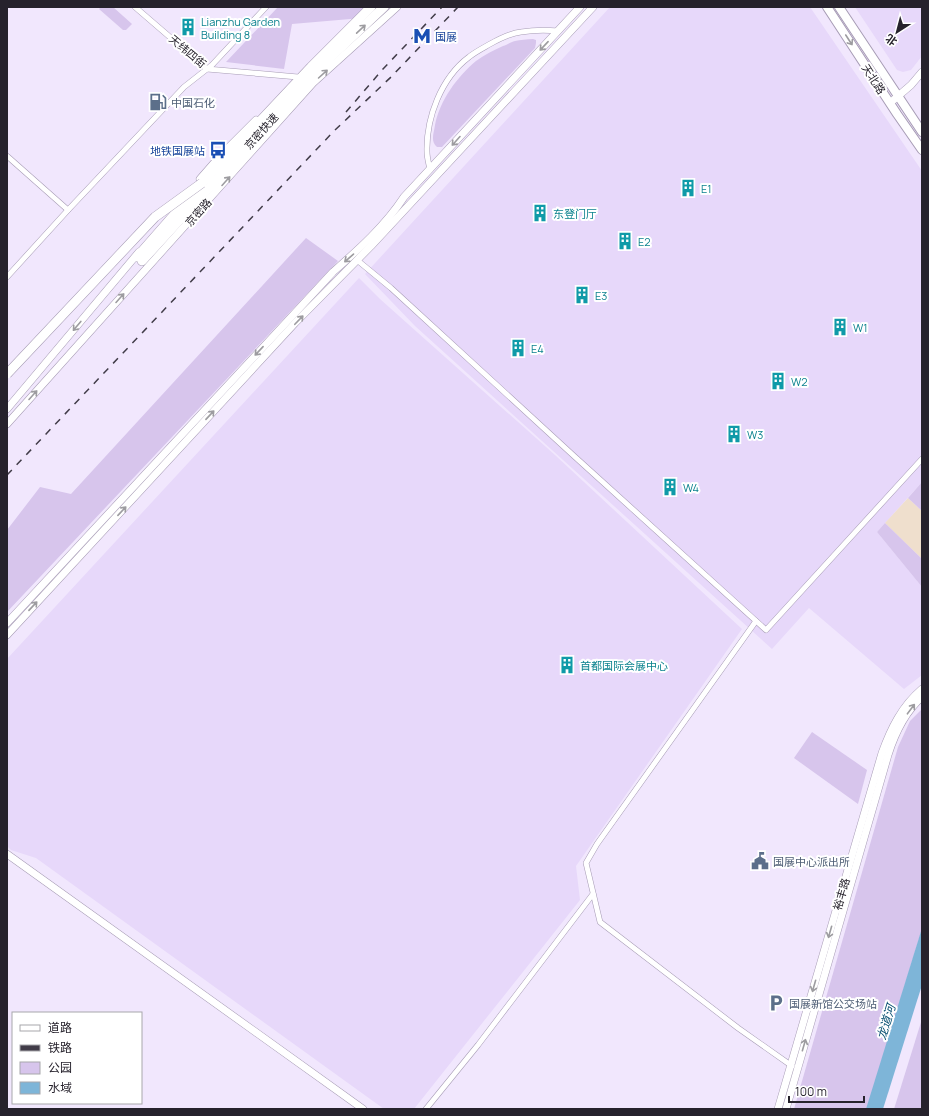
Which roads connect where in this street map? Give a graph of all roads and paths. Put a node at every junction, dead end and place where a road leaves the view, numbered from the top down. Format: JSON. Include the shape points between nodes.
{"nodes":[{"id":1,"x":135,"y":7,"type":"edge"},
{"id":2,"x":266,"y":7,"type":"edge"},
{"id":3,"x":367,"y":7,"type":"edge"},
{"id":4,"x":371,"y":7,"type":"edge"},
{"id":5,"x":384,"y":7,"type":"edge"},
{"id":6,"x":397,"y":7,"type":"edge"},
{"id":7,"x":580,"y":7,"type":"edge"},
{"id":8,"x":593,"y":7,"type":"edge"},
{"id":9,"x":828,"y":7,"type":"edge"},
{"id":10,"x":839,"y":7,"type":"edge"},
{"id":11,"x":558,"y":31,"type":"junction"},
{"id":12,"x":207,"y":69,"type":"junction"},
{"id":13,"x":922,"y":72,"type":"edge"},
{"id":14,"x":298,"y":77,"type":"junction"},
{"id":15,"x":897,"y":96,"type":"junction"},
{"id":16,"x":890,"y":103,"type":"junction"},
{"id":17,"x":922,"y":132,"type":"edge"},
{"id":18,"x":922,"y":150,"type":"edge"},
{"id":19,"x":7,"y":156,"type":"edge"},
{"id":20,"x":430,"y":170,"type":"junction"},
{"id":21,"x":202,"y":183,"type":"junction"},
{"id":22,"x":68,"y":210,"type":"junction"},
{"id":23,"x":357,"y":260,"type":"junction"},
{"id":24,"x":7,"y":277,"type":"edge"},
{"id":25,"x":7,"y":374,"type":"edge"},
{"id":26,"x":7,"y":409,"type":"edge"},
{"id":27,"x":7,"y":424,"type":"edge"},
{"id":28,"x":922,"y":459,"type":"edge"},
{"id":29,"x":756,"y":621,"type":"junction"},
{"id":30,"x":7,"y":623,"type":"edge"},
{"id":31,"x":7,"y":635,"type":"edge"},
{"id":32,"x":922,"y":689,"type":"edge"},
{"id":33,"x":922,"y":697,"type":"edge"},
{"id":34,"x":7,"y":854,"type":"edge"},
{"id":35,"x":592,"y":894,"type":"junction"},
{"id":36,"x":794,"y":1067,"type":"junction"},
{"id":37,"x":363,"y":1109,"type":"edge"},
{"id":38,"x":426,"y":1109,"type":"edge"},
{"id":39,"x":778,"y":1109,"type":"edge"},
{"id":40,"x":786,"y":1109,"type":"edge"}],
"edges":[{"from":1,"to":12,"type":"street","name":"天纬四街"},
{"from":2,"to":12,"type":"street"},
{"from":3,"to":14,"type":"street","name":"京密路"},
{"from":4,"to":21,"type":"highway","name":"京密快速"},
{"from":21,"to":5,"type":"highway","name":"京密快速","one_way":true,"bridge":true,"via":[[140,259],[316,71]]},
{"from":27,"to":6,"type":"street","name":"京密路","one_way":true,"via":[[313,83]]},
{"from":7,"to":11,"type":"street"},
{"from":8,"to":23,"type":"street"},
{"from":9,"to":16,"type":"main road","name":"天北路","one_way":true},
{"from":10,"to":15,"type":"main road","name":"天北路"},
{"from":11,"to":20,"type":"street","one_way":true},
{"from":11,"to":20,"type":"street","via":[[520,32],[498,39],[468,57],[455,70],[440,92],[430,117],[426,153]]},
{"from":12,"to":14,"type":"street","name":"天纬四街"},
{"from":12,"to":22,"type":"street","via":[[184,87]]},
{"from":13,"to":15,"type":"street"},
{"from":14,"to":26,"type":"street","name":"京密路","one_way":true,"via":[[220,155]]},
{"from":15,"to":16,"type":"street"},
{"from":15,"to":17,"type":"main road","name":"天北路"},
{"from":16,"to":18,"type":"main road","name":"天北路"},
{"from":19,"to":22,"type":"street"},
{"from":20,"to":30,"type":"street","one_way":true,"via":[[367,242],[328,278]]},
{"from":21,"to":25,"type":"highway","bridge":true,"via":[[155,217]]},
{"from":22,"to":24,"type":"street"},
{"from":23,"to":29,"type":"street"},
{"from":31,"to":23,"type":"street","one_way":true},
{"from":28,"to":29,"type":"street","via":[[766,630]]},
{"from":29,"to":35,"type":"street","via":[[597,844],[586,864]]},
{"from":32,"to":36,"type":"street","name":"裕丰路","one_way":true,"via":[[902,711],[882,753]]},
{"from":36,"to":33,"type":"street","name":"裕丰路","one_way":true,"via":[[893,739]]},
{"from":34,"to":37,"type":"street"},
{"from":35,"to":36,"type":"street","via":[[600,922],[738,1028]]},
{"from":35,"to":38,"type":"street","via":[[478,1045]]},
{"from":36,"to":39,"type":"street","name":"裕丰路"},
{"from":36,"to":40,"type":"street","name":"裕丰路"}]}
